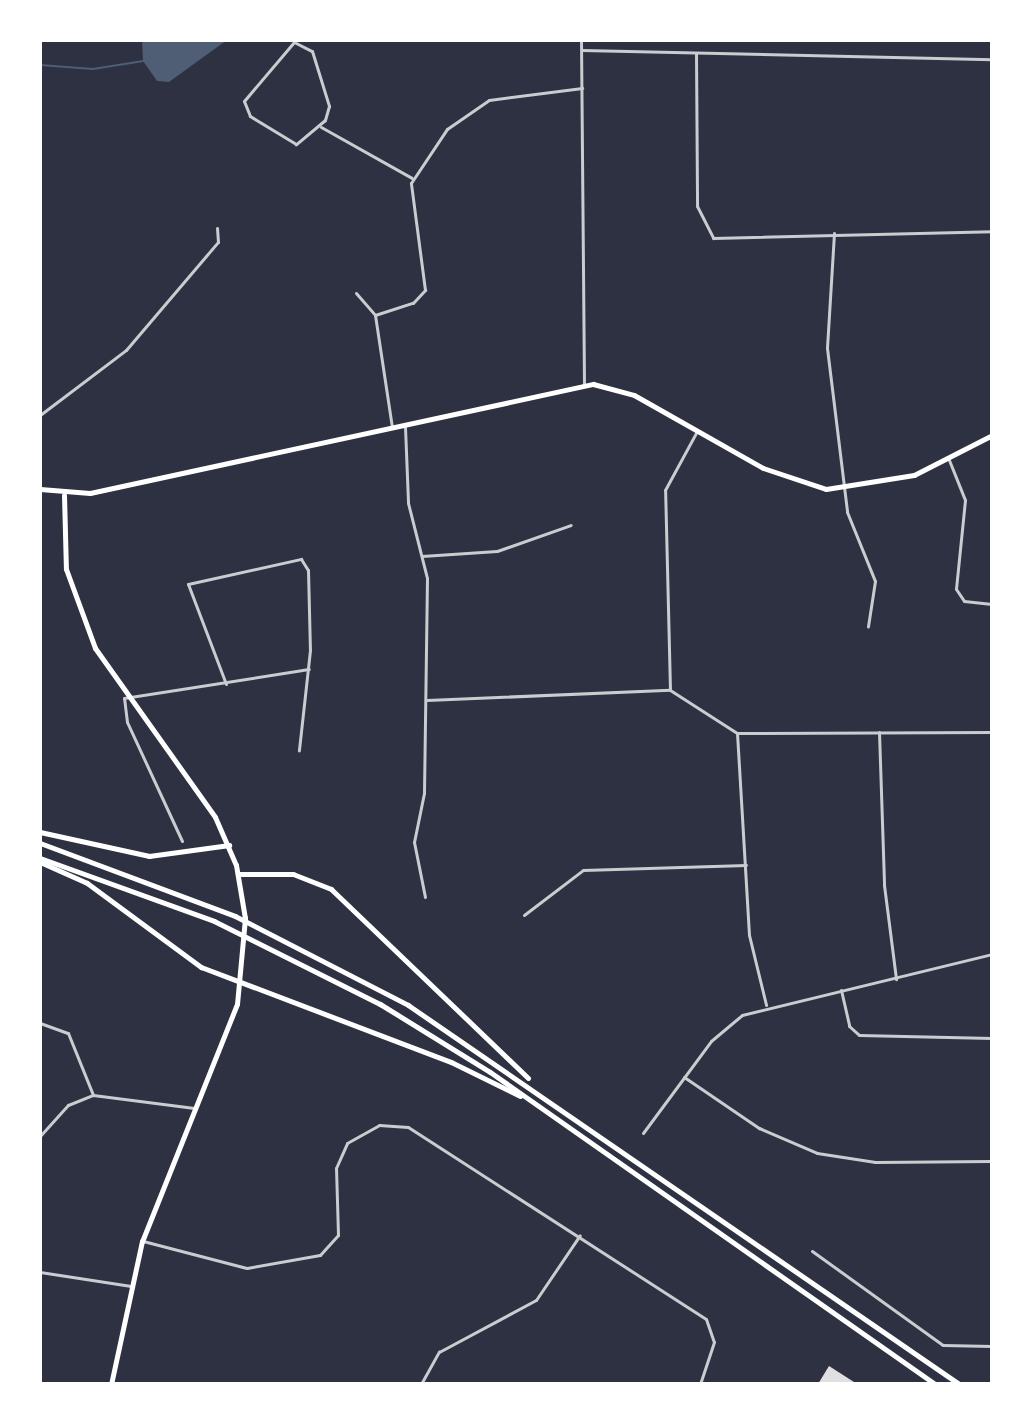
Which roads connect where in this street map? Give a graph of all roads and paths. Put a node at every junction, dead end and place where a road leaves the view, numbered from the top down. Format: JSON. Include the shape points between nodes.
{"nodes":[{"id":1,"x":581,"y":40,"type":"edge"},
{"id":2,"x":582,"y":50,"type":"junction"},
{"id":3,"x":696,"y":53,"type":"junction"},
{"id":4,"x":992,"y":59,"type":"edge"},
{"id":5,"x":582,"y":88,"type":"junction"},
{"id":6,"x":320,"y":126,"type":"junction"},
{"id":7,"x":412,"y":178,"type":"junction"},
{"id":8,"x":217,"y":228,"type":"dead end"},
{"id":9,"x":992,"y":231,"type":"edge"},
{"id":10,"x":834,"y":233,"type":"junction"},
{"id":11,"x":356,"y":293,"type":"dead end"},
{"id":12,"x":375,"y":315,"type":"junction"},
{"id":13,"x":584,"y":384,"type":"junction"},
{"id":14,"x":40,"y":415,"type":"edge"},
{"id":15,"x":405,"y":424,"type":"junction"},
{"id":16,"x":392,"y":427,"type":"junction"},
{"id":17,"x":698,"y":430,"type":"junction"},
{"id":18,"x":992,"y":435,"type":"edge"},
{"id":19,"x":949,"y":460,"type":"junction"},
{"id":20,"x":40,"y":489,"type":"edge"},
{"id":21,"x":843,"y":490,"type":"junction"},
{"id":22,"x":64,"y":495,"type":"junction"},
{"id":23,"x":571,"y":525,"type":"dead end"},
{"id":24,"x":422,"y":556,"type":"junction"},
{"id":25,"x":992,"y":604,"type":"edge"},
{"id":26,"x":868,"y":626,"type":"dead end"},
{"id":27,"x":309,"y":669,"type":"junction"},
{"id":28,"x":226,"y":684,"type":"junction"},
{"id":29,"x":670,"y":690,"type":"junction"},
{"id":30,"x":124,"y":698,"type":"junction"},
{"id":31,"x":427,"y":700,"type":"junction"},
{"id":32,"x":879,"y":732,"type":"junction"},
{"id":33,"x":992,"y":732,"type":"edge"},
{"id":34,"x":737,"y":733,"type":"junction"},
{"id":35,"x":299,"y":750,"type":"dead end"},
{"id":36,"x":40,"y":832,"type":"edge"},
{"id":37,"x":182,"y":841,"type":"dead end"},
{"id":38,"x":40,"y":843,"type":"edge"},
{"id":39,"x":229,"y":845,"type":"junction"},
{"id":40,"x":40,"y":860,"type":"edge"},
{"id":41,"x":746,"y":865,"type":"junction"},
{"id":42,"x":238,"y":874,"type":"junction"},
{"id":43,"x":425,"y":897,"type":"dead end"},
{"id":44,"x":524,"y":915,"type":"dead end"},
{"id":45,"x":992,"y":954,"type":"edge"},
{"id":46,"x":896,"y":979,"type":"junction"},
{"id":47,"x":242,"y":983,"type":"junction"},
{"id":48,"x":841,"y":990,"type":"junction"},
{"id":49,"x":766,"y":1005,"type":"junction"},
{"id":50,"x":40,"y":1023,"type":"edge"},
{"id":51,"x":992,"y":1038,"type":"edge"},
{"id":52,"x":684,"y":1077,"type":"junction"},
{"id":53,"x":540,"y":1090,"type":"junction"},
{"id":54,"x":93,"y":1095,"type":"junction"},
{"id":55,"x":538,"y":1106,"type":"junction"},
{"id":56,"x":194,"y":1108,"type":"junction"},
{"id":57,"x":643,"y":1133,"type":"dead end"},
{"id":58,"x":40,"y":1136,"type":"edge"},
{"id":59,"x":992,"y":1161,"type":"edge"},
{"id":60,"x":580,"y":1235,"type":"junction"},
{"id":61,"x":142,"y":1241,"type":"junction"},
{"id":62,"x":812,"y":1251,"type":"dead end"},
{"id":63,"x":40,"y":1272,"type":"edge"},
{"id":64,"x":131,"y":1286,"type":"junction"},
{"id":65,"x":992,"y":1346,"type":"edge"},
{"id":66,"x":111,"y":1384,"type":"edge"},
{"id":67,"x":421,"y":1384,"type":"edge"},
{"id":68,"x":700,"y":1384,"type":"edge"},
{"id":69,"x":935,"y":1384,"type":"edge"},
{"id":70,"x":959,"y":1384,"type":"edge"}],
"edges":[{"from":1,"to":2,"type":"street"},
{"from":2,"to":3,"type":"street"},
{"from":2,"to":5,"type":"street"},
{"from":3,"to":4,"type":"street"},
{"from":3,"to":10,"type":"street","via":[[697,206],[704,231],[723,240]]},
{"from":5,"to":7,"type":"street","via":[[507,94],[479,105],[447,129]]},
{"from":5,"to":13,"type":"street"},
{"from":6,"to":6,"type":"street","via":[[328,99],[312,51],[289,43],[248,91],[245,107],[291,143]]},
{"from":6,"to":7,"type":"street"},
{"from":7,"to":12,"type":"street","via":[[426,284],[410,304]]},
{"from":8,"to":14,"type":"street","via":[[218,242],[126,350]]},
{"from":9,"to":10,"type":"street"},
{"from":10,"to":21,"type":"street","via":[[827,348]]},
{"from":11,"to":12,"type":"street"},
{"from":12,"to":16,"type":"street"},
{"from":13,"to":15,"type":"main road"},
{"from":13,"to":17,"type":"main road","via":[[634,395]]},
{"from":15,"to":16,"type":"main road"},
{"from":15,"to":24,"type":"street","via":[[408,503]]},
{"from":16,"to":22,"type":"main road"},
{"from":17,"to":21,"type":"main road","via":[[783,477]]},
{"from":17,"to":29,"type":"street","via":[[665,490]]},
{"from":18,"to":19,"type":"main road"},
{"from":19,"to":21,"type":"main road","via":[[896,481]]},
{"from":19,"to":25,"type":"street","via":[[965,500],[957,594]]},
{"from":20,"to":22,"type":"main road"},
{"from":21,"to":26,"type":"street","via":[[875,581]]},
{"from":22,"to":30,"type":"main road","via":[[71,586]]},
{"from":23,"to":24,"type":"street","via":[[497,551]]},
{"from":24,"to":31,"type":"street"},
{"from":27,"to":28,"type":"street"},
{"from":27,"to":28,"type":"street","via":[[308,570],[291,557],[188,584]]},
{"from":27,"to":35,"type":"street"},
{"from":28,"to":30,"type":"street"},
{"from":29,"to":31,"type":"street"},
{"from":29,"to":34,"type":"street"},
{"from":30,"to":37,"type":"street","via":[[127,722]]},
{"from":30,"to":39,"type":"main road","via":[[204,798]]},
{"from":31,"to":43,"type":"street","via":[[414,842]]},
{"from":32,"to":33,"type":"street"},
{"from":32,"to":34,"type":"street"},
{"from":32,"to":46,"type":"street"},
{"from":34,"to":41,"type":"street"},
{"from":36,"to":39,"type":"main road","via":[[149,856]]},
{"from":38,"to":53,"type":"main road","via":[[257,926],[387,992]]},
{"from":39,"to":42,"type":"main road"},
{"from":40,"to":47,"type":"main road","via":[[87,883],[192,962]]},
{"from":40,"to":55,"type":"main road","via":[[257,941],[380,1004]]},
{"from":41,"to":44,"type":"street","via":[[583,870]]},
{"from":41,"to":49,"type":"street","via":[[751,950]]},
{"from":42,"to":47,"type":"main road"},
{"from":42,"to":53,"type":"main road","via":[[293,874],[331,889]]},
{"from":45,"to":46,"type":"street"},
{"from":46,"to":48,"type":"street"},
{"from":47,"to":55,"type":"main road","via":[[465,1067]]},
{"from":47,"to":56,"type":"main road"},
{"from":48,"to":49,"type":"street"},
{"from":48,"to":51,"type":"street","via":[[849,1026],[859,1035]]},
{"from":49,"to":52,"type":"street","via":[[721,1031]]},
{"from":50,"to":54,"type":"street","via":[[68,1033]]},
{"from":52,"to":57,"type":"street"},
{"from":52,"to":59,"type":"street","via":[[759,1128],[817,1153],[875,1162]]},
{"from":53,"to":70,"type":"main road"},
{"from":54,"to":56,"type":"street"},
{"from":54,"to":58,"type":"street","via":[[68,1105]]},
{"from":55,"to":69,"type":"main road"},
{"from":56,"to":61,"type":"main road"},
{"from":60,"to":61,"type":"street","via":[[436,1139],[387,1124],[361,1132],[342,1151],[335,1178],[338,1235],[320,1255],[247,1268]]},
{"from":60,"to":67,"type":"street","via":[[536,1300],[439,1352]]},
{"from":60,"to":68,"type":"street","via":[[710,1324],[714,1342]]},
{"from":61,"to":64,"type":"main road"},
{"from":62,"to":65,"type":"street","via":[[943,1345]]},
{"from":63,"to":64,"type":"street"},
{"from":64,"to":66,"type":"main road"}]}
